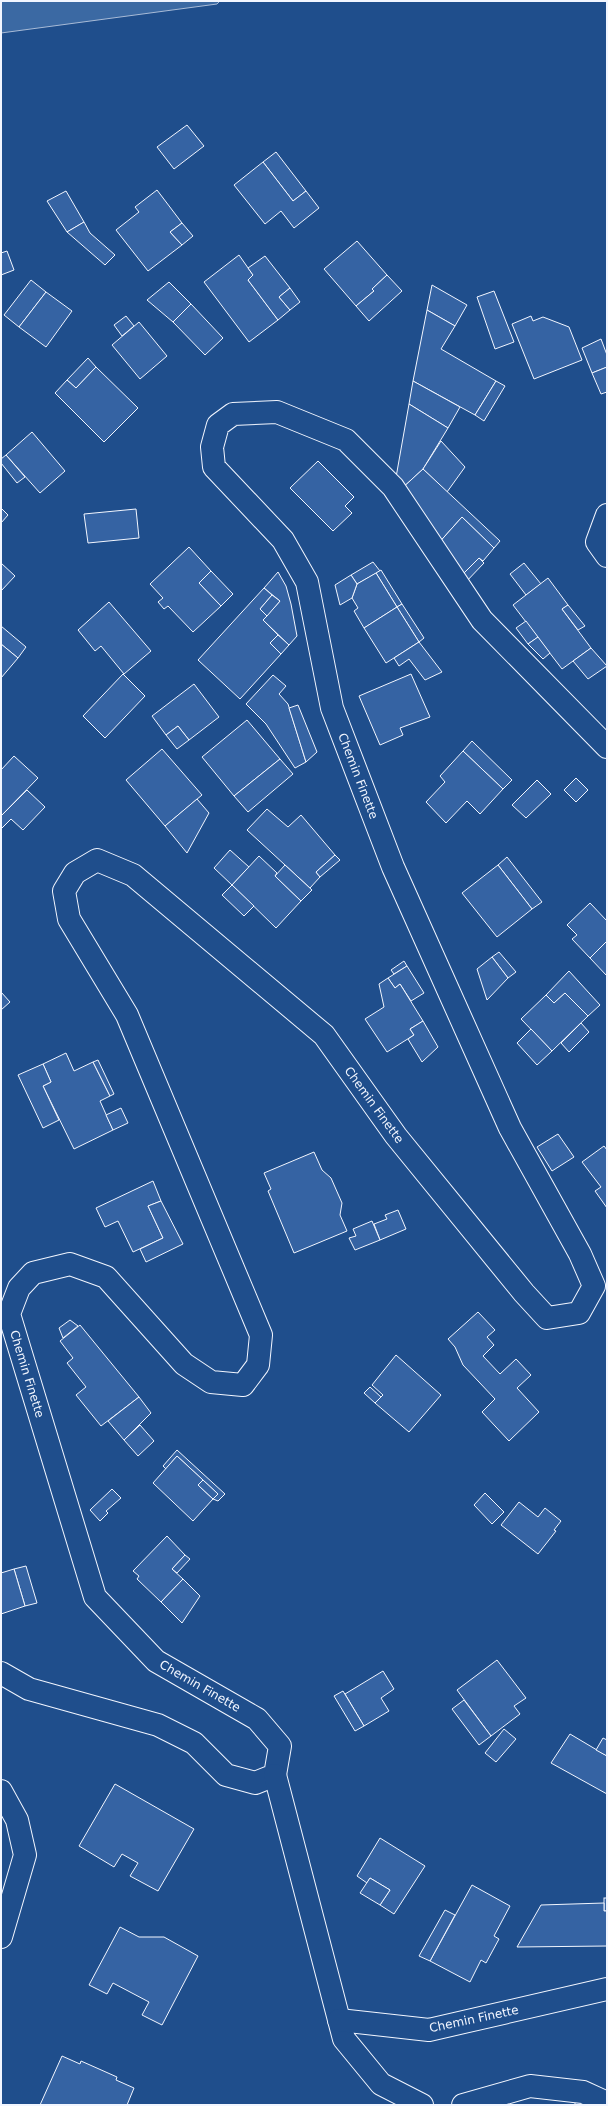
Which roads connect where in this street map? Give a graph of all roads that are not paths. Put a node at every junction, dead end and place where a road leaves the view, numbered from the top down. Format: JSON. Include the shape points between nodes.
{"nodes":[{"id":1,"x":607,"y":515,"type":"edge"},
{"id":2,"x":607,"y":556,"type":"edge"},
{"id":3,"x":607,"y":747,"type":"edge"},
{"id":4,"x":1,"y":1673,"type":"edge"},
{"id":5,"x":275,"y":1775,"type":"junction"},
{"id":6,"x":1,"y":1791,"type":"edge"},
{"id":7,"x":1,"y":1938,"type":"edge"},
{"id":8,"x":607,"y":1989,"type":"edge"},
{"id":9,"x":339,"y":2020,"type":"junction"},
{"id":10,"x":607,"y":2103,"type":"edge"},
{"id":11,"x":422,"y":2105,"type":"edge"},
{"id":12,"x":463,"y":2105,"type":"edge"}],
"edges":[{"from":1,"to":2,"type":"street","via":[[597,542]]},
{"from":3,"to":5,"type":"street","name":"Chemin Finette","via":[[482,620],[393,487],[346,440],[277,412],[233,414],[218,425],[212,447],[214,468],[283,540],[307,582],[332,708],[392,867],[510,1128],[580,1254],[594,1286],[579,1314],[547,1318],[396,1136],[324,1036],[133,875],[97,860],[75,874],[64,891],[69,919],[127,1015],[261,1335],[258,1365],[243,1385],[211,1382],[184,1364],[106,1277],[70,1264],[33,1273],[19,1288],[9,1314],[96,1597],[156,1661],[257,1719],[280,1746]]},
{"from":4,"to":5,"type":"street","via":[[29,1689],[158,1725],[194,1743],[226,1775],[255,1783]]},
{"from":5,"to":9,"type":"street","name":"Chemin Finette"},
{"from":6,"to":7,"type":"street","via":[[17,1820],[25,1855]]},
{"from":8,"to":9,"type":"street","name":"Chemin Finette","via":[[429,2030]]},
{"from":9,"to":11,"type":"street","name":"Chemin Finette","via":[[344,2039],[381,2084]]},
{"from":10,"to":12,"type":"street","via":[[584,2092],[530,2086]]}]}
